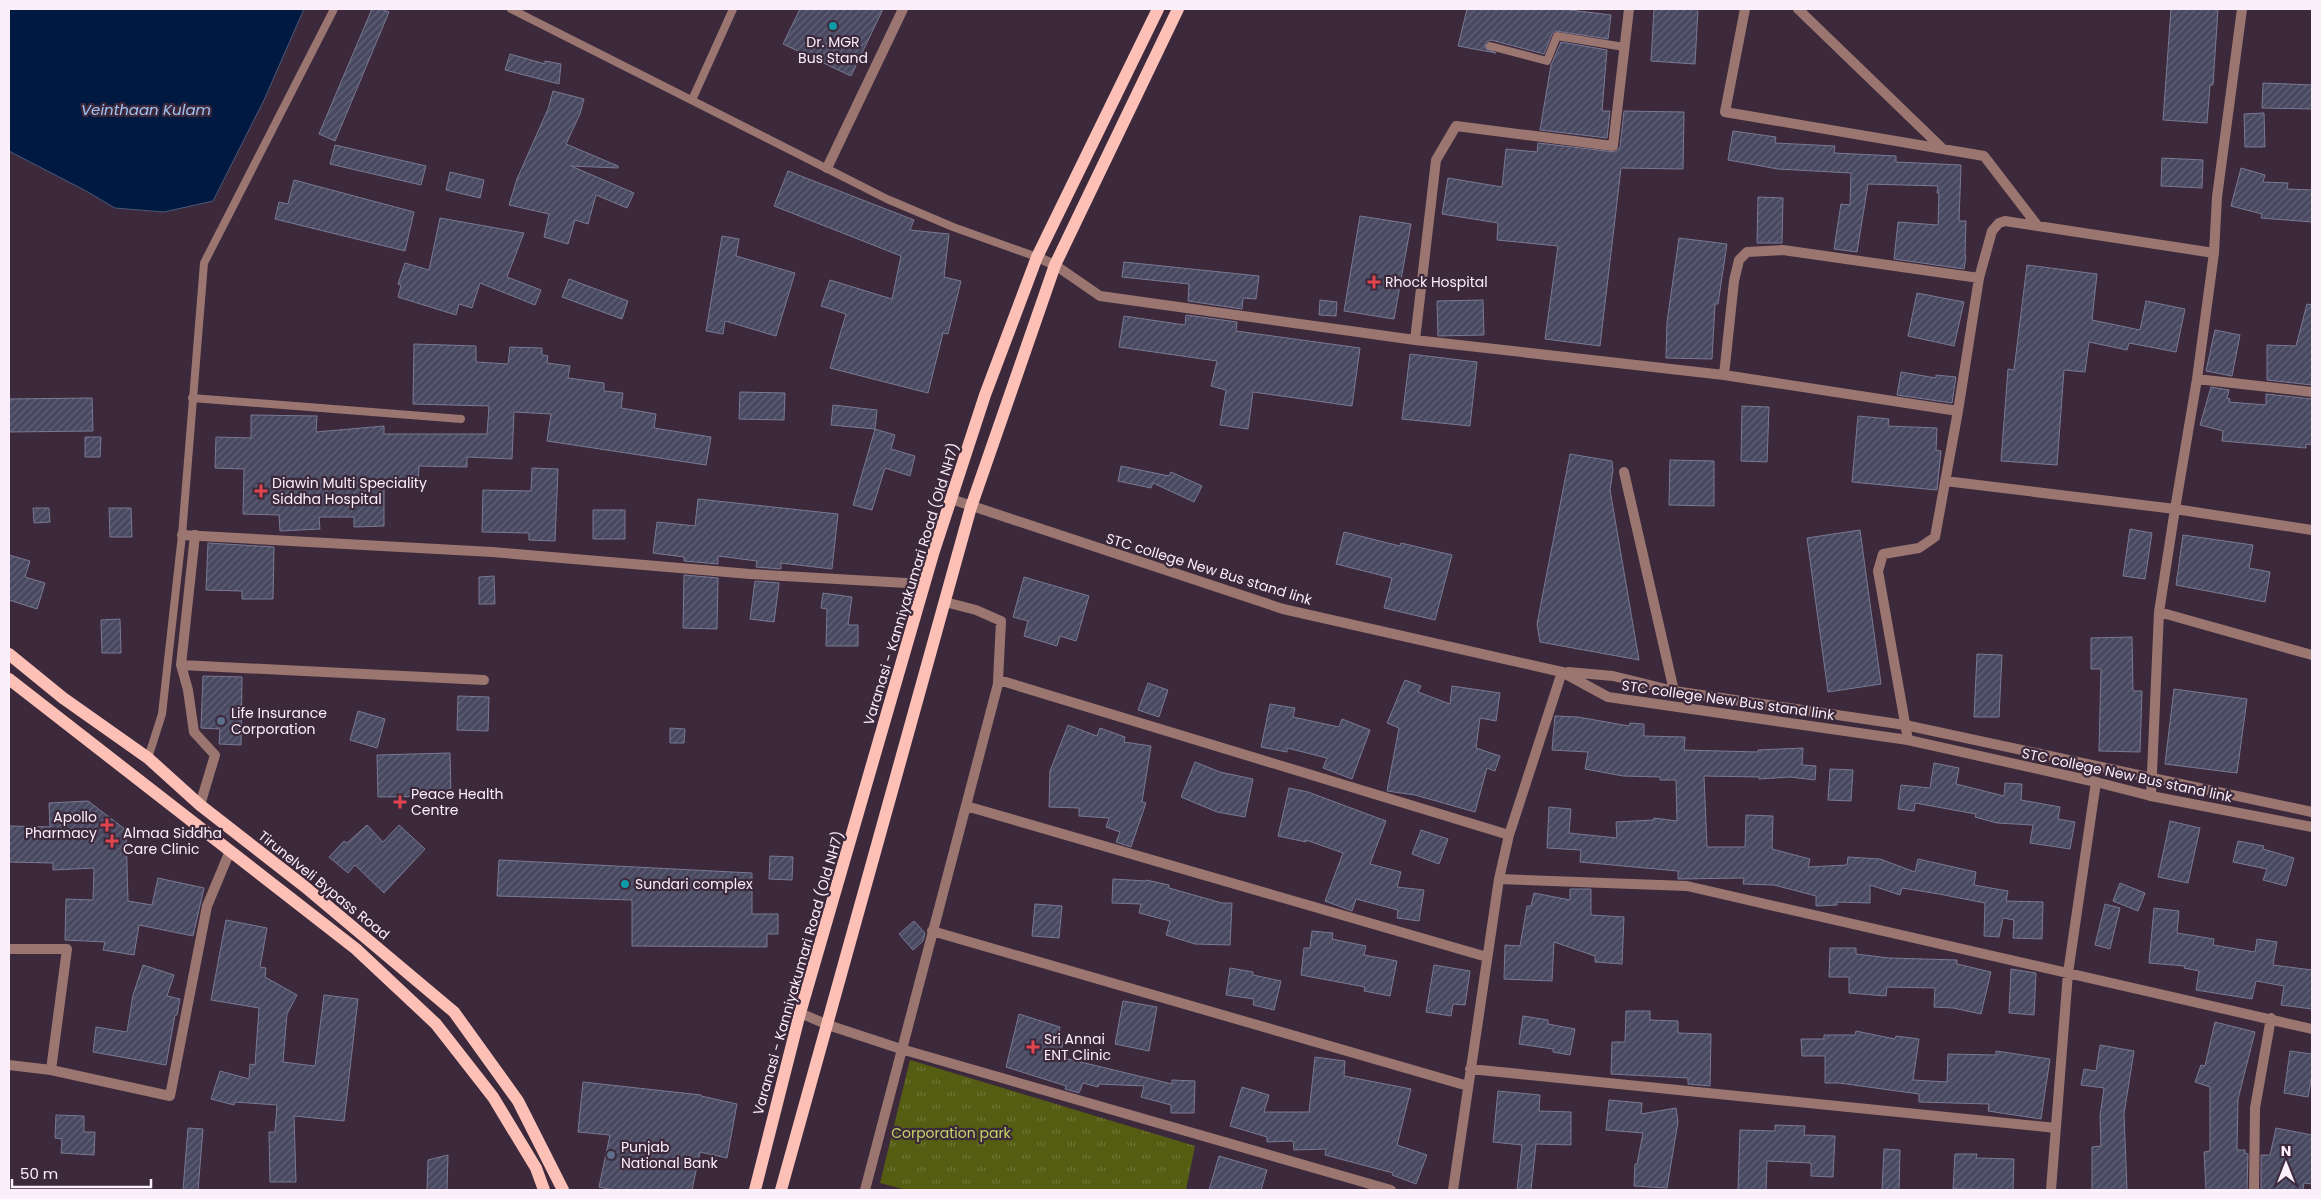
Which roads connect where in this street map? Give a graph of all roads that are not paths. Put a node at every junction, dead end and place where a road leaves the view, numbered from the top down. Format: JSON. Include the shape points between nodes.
{"nodes":[{"id":1,"x":334,"y":9,"type":"edge"},
{"id":2,"x":511,"y":9,"type":"edge"},
{"id":3,"x":733,"y":9,"type":"edge"},
{"id":4,"x":903,"y":9,"type":"edge"},
{"id":5,"x":1158,"y":9,"type":"edge"},
{"id":6,"x":1178,"y":9,"type":"edge"},
{"id":7,"x":1629,"y":9,"type":"edge"},
{"id":8,"x":1745,"y":9,"type":"edge"},
{"id":9,"x":1798,"y":9,"type":"edge"},
{"id":10,"x":2242,"y":9,"type":"edge"},
{"id":11,"x":1490,"y":46,"type":"dead end"},
{"id":12,"x":1624,"y":47,"type":"junction"},
{"id":13,"x":692,"y":100,"type":"junction"},
{"id":14,"x":1942,"y":148,"type":"junction"},
{"id":15,"x":827,"y":168,"type":"junction"},
{"id":16,"x":2036,"y":225,"type":"junction"},
{"id":17,"x":2214,"y":253,"type":"junction"},
{"id":18,"x":1037,"y":257,"type":"junction"},
{"id":19,"x":1055,"y":265,"type":"junction"},
{"id":20,"x":1979,"y":278,"type":"junction"},
{"id":21,"x":1415,"y":340,"type":"junction"},
{"id":22,"x":1724,"y":375,"type":"junction"},
{"id":23,"x":2196,"y":379,"type":"junction"},
{"id":24,"x":2312,"y":392,"type":"edge"},
{"id":25,"x":192,"y":398,"type":"junction"},
{"id":26,"x":1958,"y":411,"type":"junction"},
{"id":27,"x":461,"y":419,"type":"dead end"},
{"id":28,"x":1624,"y":472,"type":"dead end"},
{"id":29,"x":1945,"y":482,"type":"junction"},
{"id":30,"x":951,"y":500,"type":"junction"},
{"id":31,"x":971,"y":508,"type":"junction"},
{"id":32,"x":2175,"y":509,"type":"junction"},
{"id":33,"x":2312,"y":530,"type":"edge"},
{"id":34,"x":182,"y":535,"type":"junction"},
{"id":35,"x":195,"y":535,"type":"junction"},
{"id":36,"x":924,"y":584,"type":"junction"},
{"id":37,"x":945,"y":602,"type":"junction"},
{"id":38,"x":2159,"y":612,"type":"junction"},
{"id":39,"x":9,"y":654,"type":"edge"},
{"id":40,"x":2312,"y":655,"type":"edge"},
{"id":41,"x":181,"y":665,"type":"junction"},
{"id":42,"x":1562,"y":672,"type":"junction"},
{"id":43,"x":9,"y":679,"type":"edge"},
{"id":44,"x":484,"y":680,"type":"dead end"},
{"id":45,"x":998,"y":681,"type":"junction"},
{"id":46,"x":1674,"y":691,"type":"junction"},
{"id":47,"x":1905,"y":725,"type":"junction"},
{"id":48,"x":1908,"y":740,"type":"junction"},
{"id":49,"x":148,"y":758,"type":"junction"},
{"id":50,"x":134,"y":777,"type":"junction"},
{"id":51,"x":2152,"y":778,"type":"junction"},
{"id":52,"x":2096,"y":782,"type":"junction"},
{"id":53,"x":2151,"y":796,"type":"junction"},
{"id":54,"x":200,"y":805,"type":"junction"},
{"id":55,"x":966,"y":806,"type":"junction"},
{"id":56,"x":2312,"y":812,"type":"edge"},
{"id":57,"x":2312,"y":827,"type":"edge"},
{"id":58,"x":1509,"y":834,"type":"junction"},
{"id":59,"x":230,"y":851,"type":"junction"},
{"id":60,"x":1499,"y":879,"type":"junction"},
{"id":61,"x":356,"y":929,"type":"junction"},
{"id":62,"x":932,"y":931,"type":"junction"},
{"id":63,"x":346,"y":942,"type":"junction"},
{"id":64,"x":9,"y":950,"type":"edge"},
{"id":65,"x":1487,"y":957,"type":"junction"},
{"id":66,"x":2068,"y":973,"type":"junction"},
{"id":67,"x":800,"y":1013,"type":"junction"},
{"id":68,"x":2271,"y":1018,"type":"junction"},
{"id":69,"x":828,"y":1025,"type":"junction"},
{"id":70,"x":2312,"y":1029,"type":"edge"},
{"id":71,"x":901,"y":1048,"type":"junction"},
{"id":72,"x":9,"y":1066,"type":"edge"},
{"id":73,"x":1470,"y":1069,"type":"junction"},
{"id":74,"x":50,"y":1070,"type":"junction"},
{"id":75,"x":1468,"y":1086,"type":"junction"},
{"id":76,"x":2056,"y":1128,"type":"junction"},
{"id":77,"x":544,"y":1190,"type":"edge"},
{"id":78,"x":563,"y":1190,"type":"edge"},
{"id":79,"x":755,"y":1190,"type":"edge"},
{"id":80,"x":781,"y":1190,"type":"edge"},
{"id":81,"x":865,"y":1190,"type":"edge"},
{"id":82,"x":1391,"y":1190,"type":"edge"},
{"id":83,"x":1453,"y":1190,"type":"edge"},
{"id":84,"x":2051,"y":1190,"type":"edge"},
{"id":85,"x":2254,"y":1190,"type":"edge"}],
"edges":[{"from":1,"to":25,"type":"lane","via":[[204,264]]},
{"from":2,"to":13,"type":"lane"},
{"from":3,"to":13,"type":"lane"},
{"from":4,"to":15,"type":"street"},
{"from":5,"to":18,"type":"main road","name":"Varanasi - Kanniyakumari Road (Old NH7)"},
{"from":6,"to":19,"type":"main road"},
{"from":7,"to":12,"type":"street"},
{"from":8,"to":14,"type":"street","via":[[1725,112]]},
{"from":9,"to":14,"type":"street"},
{"from":10,"to":17,"type":"street","via":[[2217,196]]},
{"from":11,"to":12,"type":"lane","via":[[1547,61],[1557,36]]},
{"from":12,"to":21,"type":"street","via":[[1613,146],[1456,126],[1436,160]]},
{"from":13,"to":15,"type":"lane"},
{"from":14,"to":16,"type":"street","via":[[1984,156]]},
{"from":15,"to":18,"type":"lane","via":[[936,220]]},
{"from":16,"to":17,"type":"street"},
{"from":16,"to":20,"type":"street","via":[[1999,223],[1992,231]]},
{"from":17,"to":23,"type":"street"},
{"from":18,"to":19,"type":"street"},
{"from":18,"to":30,"type":"main road","name":"Varanasi - Kanniyakumari Road (Old NH7)","via":[[985,395]]},
{"from":19,"to":21,"type":"street","via":[[1100,296]]},
{"from":19,"to":31,"type":"main road"},
{"from":20,"to":22,"type":"street","via":[[1783,250],[1747,252],[1739,260],[1734,281]]},
{"from":20,"to":26,"type":"street"},
{"from":21,"to":22,"type":"street"},
{"from":22,"to":26,"type":"street"},
{"from":23,"to":24,"type":"street"},
{"from":23,"to":32,"type":"street"},
{"from":25,"to":27,"type":"lane"},
{"from":25,"to":34,"type":"lane"},
{"from":26,"to":29,"type":"street"},
{"from":28,"to":46,"type":"street"},
{"from":29,"to":32,"type":"street"},
{"from":29,"to":47,"type":"street","via":[[1935,537],[1919,548],[1883,554],[1878,571]]},
{"from":30,"to":31,"type":"street","name":"STC college New Bus stand link"},
{"from":30,"to":36,"type":"main road","name":"Varanasi - Kanniyakumari Road (Old NH7)"},
{"from":31,"to":37,"type":"main road"},
{"from":31,"to":42,"type":"street","name":"STC college New Bus stand link","via":[[1283,609]]},
{"from":32,"to":33,"type":"street"},
{"from":32,"to":38,"type":"street"},
{"from":34,"to":35,"type":"street"},
{"from":34,"to":49,"type":"lane","via":[[162,714]]},
{"from":35,"to":36,"type":"street","via":[[492,552],[750,574]]},
{"from":35,"to":41,"type":"street"},
{"from":36,"to":67,"type":"main road","name":"Varanasi - Kanniyakumari Road (Old NH7)"},
{"from":37,"to":45,"type":"street","via":[[976,610],[1001,622]]},
{"from":37,"to":69,"type":"main road"},
{"from":38,"to":40,"type":"street"},
{"from":38,"to":51,"type":"street"},
{"from":39,"to":49,"type":"main road","name":"Tirunelveli Bypass Road","via":[[63,698]]},
{"from":41,"to":44,"type":"street"},
{"from":41,"to":54,"type":"street","via":[[194,732],[215,755]]},
{"from":42,"to":46,"type":"street","via":[[1613,676]]},
{"from":42,"to":48,"type":"street","name":"STC college New Bus stand link","via":[[1608,697]]},
{"from":42,"to":58,"type":"street"},
{"from":43,"to":50,"type":"main road"},
{"from":45,"to":55,"type":"street"},
{"from":45,"to":58,"type":"street"},
{"from":46,"to":47,"type":"street"},
{"from":47,"to":48,"type":"street"},
{"from":47,"to":51,"type":"street"},
{"from":48,"to":52,"type":"street","name":"STC college New Bus stand link"},
{"from":49,"to":50,"type":"main road"},
{"from":49,"to":54,"type":"main road","name":"Tirunelveli Bypass Road"},
{"from":50,"to":59,"type":"main road"},
{"from":51,"to":53,"type":"street"},
{"from":51,"to":56,"type":"street"},
{"from":52,"to":53,"type":"street","name":"STC college New Bus stand link"},
{"from":52,"to":66,"type":"street"},
{"from":53,"to":57,"type":"street","name":"STC college New Bus stand link"},
{"from":54,"to":61,"type":"main road","name":"Tirunelveli Bypass Road"},
{"from":55,"to":62,"type":"street"},
{"from":55,"to":65,"type":"street"},
{"from":58,"to":60,"type":"street"},
{"from":59,"to":63,"type":"main road"},
{"from":59,"to":74,"type":"street","via":[[207,906],[170,1096]]},
{"from":60,"to":65,"type":"street"},
{"from":60,"to":66,"type":"street","via":[[1687,886]]},
{"from":61,"to":63,"type":"main road"},
{"from":61,"to":78,"type":"main road","name":"Tirunelveli Bypass Road","via":[[454,1012],[518,1101]]},
{"from":62,"to":71,"type":"street"},
{"from":62,"to":75,"type":"street"},
{"from":63,"to":77,"type":"main road","via":[[436,1024],[493,1097],[536,1168]]},
{"from":64,"to":74,"type":"street","via":[[67,949]]},
{"from":65,"to":73,"type":"street"},
{"from":66,"to":68,"type":"street"},
{"from":66,"to":76,"type":"street"},
{"from":67,"to":69,"type":"street"},
{"from":67,"to":79,"type":"main road","name":"Varanasi - Kanniyakumari Road (Old NH7)"},
{"from":68,"to":70,"type":"street"},
{"from":68,"to":85,"type":"street","via":[[2255,1108]]},
{"from":69,"to":71,"type":"street"},
{"from":69,"to":80,"type":"main road"},
{"from":71,"to":81,"type":"street"},
{"from":71,"to":82,"type":"street"},
{"from":72,"to":74,"type":"street"},
{"from":73,"to":75,"type":"street"},
{"from":73,"to":76,"type":"street"},
{"from":75,"to":83,"type":"street"},
{"from":76,"to":84,"type":"street"}]}
